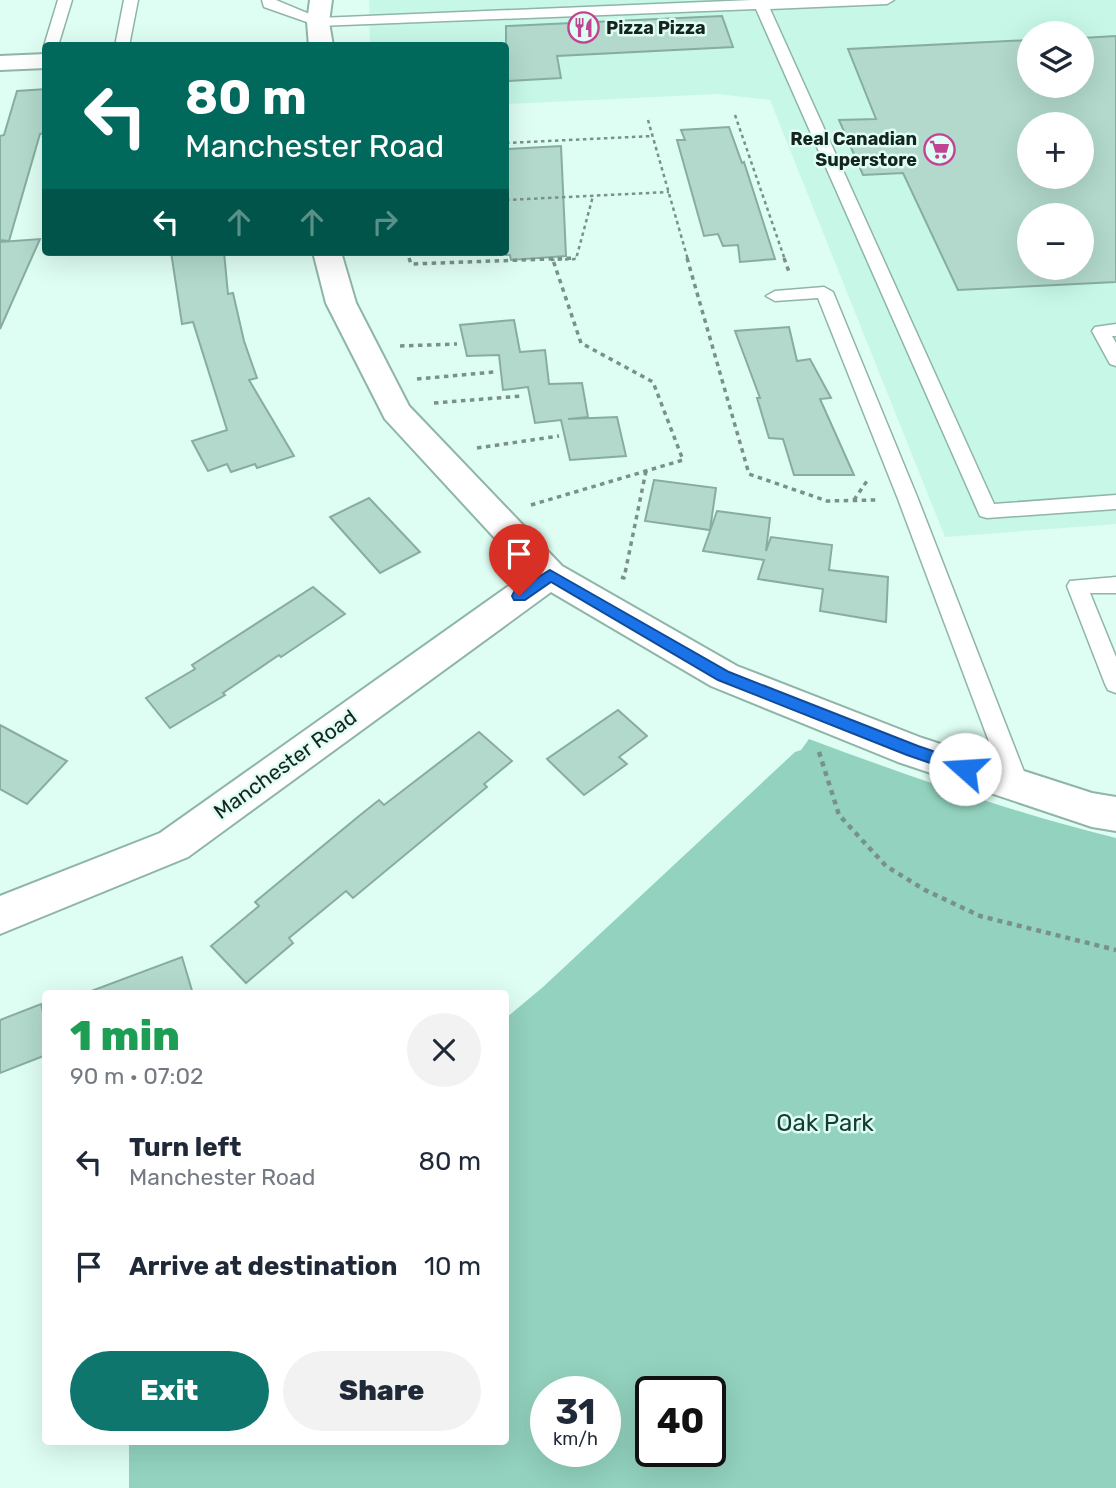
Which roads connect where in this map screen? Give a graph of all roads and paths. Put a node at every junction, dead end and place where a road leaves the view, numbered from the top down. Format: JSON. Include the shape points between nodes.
{"nodes":[{"id":1,"x":65,"y":0,"type":"edge"},
{"id":2,"x":131,"y":0,"type":"edge"},
{"id":3,"x":269,"y":0,"type":"edge"},
{"id":4,"x":887,"y":0,"type":"edge"},
{"id":5,"x":760,"y":3,"type":"edge"},
{"id":6,"x":319,"y":11,"type":"edge"},
{"id":7,"x":52,"y":42,"type":"edge"},
{"id":8,"x":123,"y":42,"type":"edge"},
{"id":9,"x":321,"y":42,"type":"edge"},
{"id":10,"x":42,"y":61,"type":"edge"},
{"id":11,"x":0,"y":63,"type":"edge"},
{"id":12,"x":648,"y":120,"type":"dead end"},
{"id":13,"x":653,"y":136,"type":"junction"},
{"id":14,"x":509,"y":143,"type":"edge"},
{"id":15,"x":669,"y":192,"type":"junction"},
{"id":16,"x":593,"y":196,"type":"junction"},
{"id":17,"x":509,"y":200,"type":"edge"},
{"id":18,"x":328,"y":256,"type":"edge"},
{"id":19,"x":408,"y":256,"type":"edge"},
{"id":20,"x":553,"y":260,"type":"junction"},
{"id":21,"x":775,"y":296,"type":"dead end"},
{"id":22,"x":1116,"y":330,"type":"edge"},
{"id":23,"x":457,"y":344,"type":"dead end"},
{"id":24,"x":365,"y":350,"type":"junction"},
{"id":25,"x":1116,"y":360,"type":"edge"},
{"id":26,"x":494,"y":372,"type":"dead end"},
{"id":27,"x":522,"y":396,"type":"dead end"},
{"id":28,"x":389,"y":398,"type":"junction"},
{"id":29,"x":559,"y":436,"type":"dead end"},
{"id":30,"x":439,"y":458,"type":"junction"},
{"id":31,"x":646,"y":471,"type":"junction"},
{"id":32,"x":908,"y":499,"type":"junction"},
{"id":33,"x":1116,"y":502,"type":"edge"},
{"id":34,"x":500,"y":522,"type":"junction"},
{"id":35,"x":550,"y":575,"type":"junction"},
{"id":36,"x":614,"y":575,"type":"dead end"},
{"id":37,"x":1116,"y":584,"type":"edge"},
{"id":38,"x":1116,"y":684,"type":"edge"},
{"id":39,"x":810,"y":710,"type":"junction"},
{"id":40,"x":1018,"y":787,"type":"junction"},
{"id":41,"x":1116,"y":814,"type":"edge"},
{"id":42,"x":0,"y":915,"type":"edge"},
{"id":43,"x":1116,"y":950,"type":"edge"}],
"edges":[{"from":1,"to":7,"type":"lane"},
{"from":2,"to":8,"type":"lane"},
{"from":3,"to":6,"type":"lane","via":[[269,5]]},
{"from":4,"to":5,"type":"lane"},
{"from":5,"to":6,"type":"lane"},
{"from":5,"to":33,"type":"lane","via":[[987,512]]},
{"from":6,"to":9,"type":"street"},
{"from":10,"to":11,"type":"street"},
{"from":12,"to":13,"type":"path"},
{"from":13,"to":14,"type":"path"},
{"from":13,"to":15,"type":"path"},
{"from":15,"to":16,"type":"path"},
{"from":15,"to":32,"type":"path","via":[[749,474],[827,501]]},
{"from":16,"to":17,"type":"path"},
{"from":16,"to":20,"type":"path","via":[[576,259]]},
{"from":18,"to":24,"type":"street","via":[[341,303]]},
{"from":19,"to":20,"type":"path","via":[[411,264]]},
{"from":20,"to":31,"type":"path","via":[[581,343],[653,382],[683,460]]},
{"from":21,"to":32,"type":"lane","via":[[824,292]]},
{"from":22,"to":25,"type":"lane","via":[[1101,331]]},
{"from":23,"to":24,"type":"path"},
{"from":24,"to":28,"type":"street"},
{"from":26,"to":28,"type":"path"},
{"from":27,"to":28,"type":"path","via":[[433,403]]},
{"from":28,"to":30,"type":"street"},
{"from":29,"to":30,"type":"path"},
{"from":30,"to":34,"type":"street"},
{"from":31,"to":34,"type":"path","via":[[529,505]]},
{"from":31,"to":36,"type":"path","via":[[624,578]]},
{"from":32,"to":40,"type":"lane"},
{"from":34,"to":35,"type":"street"},
{"from":35,"to":39,"type":"street","via":[[724,676]]},
{"from":35,"to":42,"type":"street","name":"Manchester Road","via":[[174,845]]},
{"from":37,"to":38,"type":"lane","via":[[1077,586]]},
{"from":39,"to":40,"type":"street"},
{"from":39,"to":43,"type":"path","via":[[839,815],[886,866],[981,916]]},
{"from":40,"to":41,"type":"street"}]}
